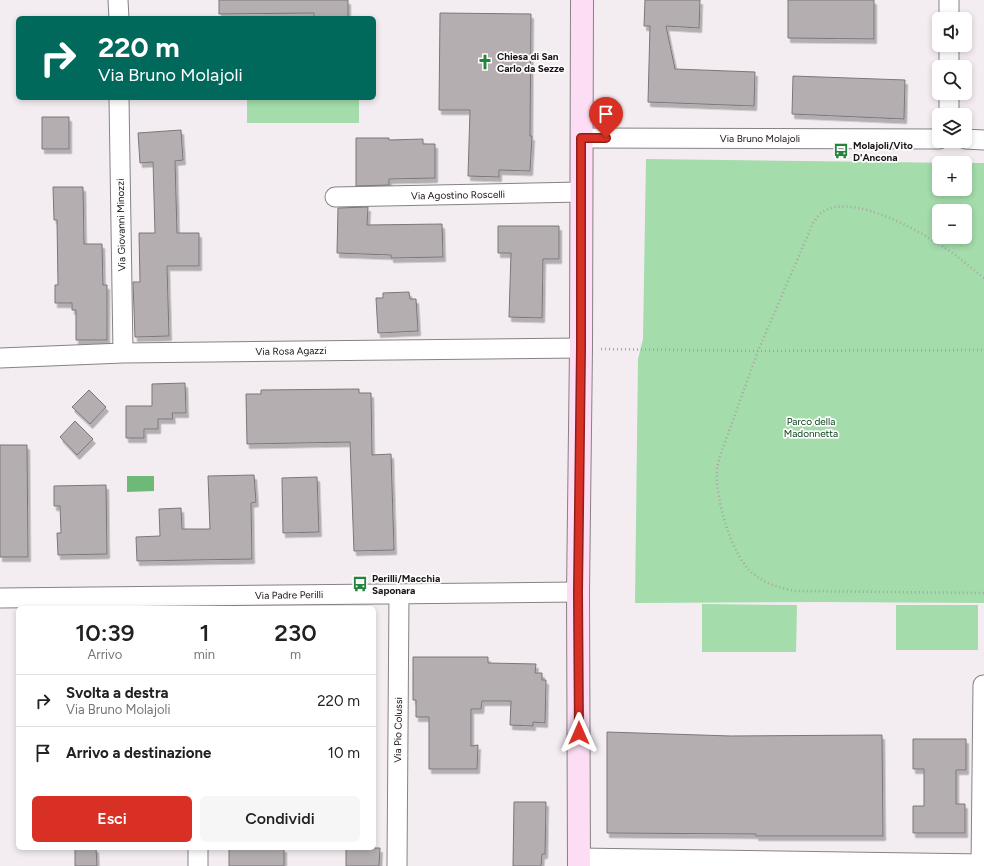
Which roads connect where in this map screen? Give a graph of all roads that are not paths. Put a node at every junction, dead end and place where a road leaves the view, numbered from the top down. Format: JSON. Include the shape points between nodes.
{"nodes":[{"id":1,"x":118,"y":0,"type":"edge"},
{"id":2,"x":582,"y":0,"type":"edge"},
{"id":3,"x":949,"y":0,"type":"edge"},
{"id":4,"x":949,"y":12,"type":"edge"},
{"id":5,"x":118,"y":16,"type":"edge"},
{"id":6,"x":120,"y":100,"type":"edge"},
{"id":7,"x":581,"y":138,"type":"junction"},
{"id":8,"x":932,"y":139,"type":"edge"},
{"id":9,"x":972,"y":139,"type":"edge"},
{"id":10,"x":984,"y":140,"type":"edge"},
{"id":11,"x":581,"y":192,"type":"junction"},
{"id":12,"x":335,"y":197,"type":"dead end"},
{"id":13,"x":581,"y":348,"type":"junction"},
{"id":14,"x":123,"y":353,"type":"junction"},
{"id":15,"x":0,"y":358,"type":"edge"},
{"id":16,"x":578,"y":592,"type":"junction"},
{"id":17,"x":399,"y":594,"type":"junction"},
{"id":18,"x":0,"y":598,"type":"edge"},
{"id":19,"x":199,"y":602,"type":"edge"},
{"id":20,"x":983,"y":685,"type":"edge"},
{"id":21,"x":198,"y":850,"type":"edge"},
{"id":22,"x":579,"y":862,"type":"edge"},
{"id":23,"x":631,"y":862,"type":"edge"},
{"id":24,"x":982,"y":865,"type":"edge"},
{"id":25,"x":198,"y":866,"type":"edge"},
{"id":26,"x":397,"y":866,"type":"edge"}],
"edges":[{"from":1,"to":5,"type":"street"},
{"from":2,"to":7,"type":"street"},
{"from":3,"to":4,"type":"street"},
{"from":6,"to":14,"type":"street","name":"Via Giovanni Minozzi"},
{"from":7,"to":8,"type":"street","name":"Via Bruno Molajoli"},
{"from":7,"to":11,"type":"street"},
{"from":9,"to":10,"type":"street"},
{"from":11,"to":12,"type":"street","name":"Via Agostino Roscelli"},
{"from":11,"to":13,"type":"street"},
{"from":13,"to":14,"type":"street","name":"Via Rosa Agazzi"},
{"from":13,"to":16,"type":"street"},
{"from":14,"to":15,"type":"street","name":"Via Rosa Agazzi"},
{"from":16,"to":17,"type":"street","name":"Via Padre Perilli"},
{"from":16,"to":22,"type":"street"},
{"from":17,"to":19,"type":"street","name":"Via Padre Perilli"},
{"from":17,"to":26,"type":"street","name":"Via Pio Colussi"},
{"from":18,"to":19,"type":"street","name":"Via Padre Perilli"},
{"from":20,"to":24,"type":"street"},
{"from":21,"to":25,"type":"street"},
{"from":22,"to":23,"type":"street"},
{"from":23,"to":24,"type":"street"}]}
